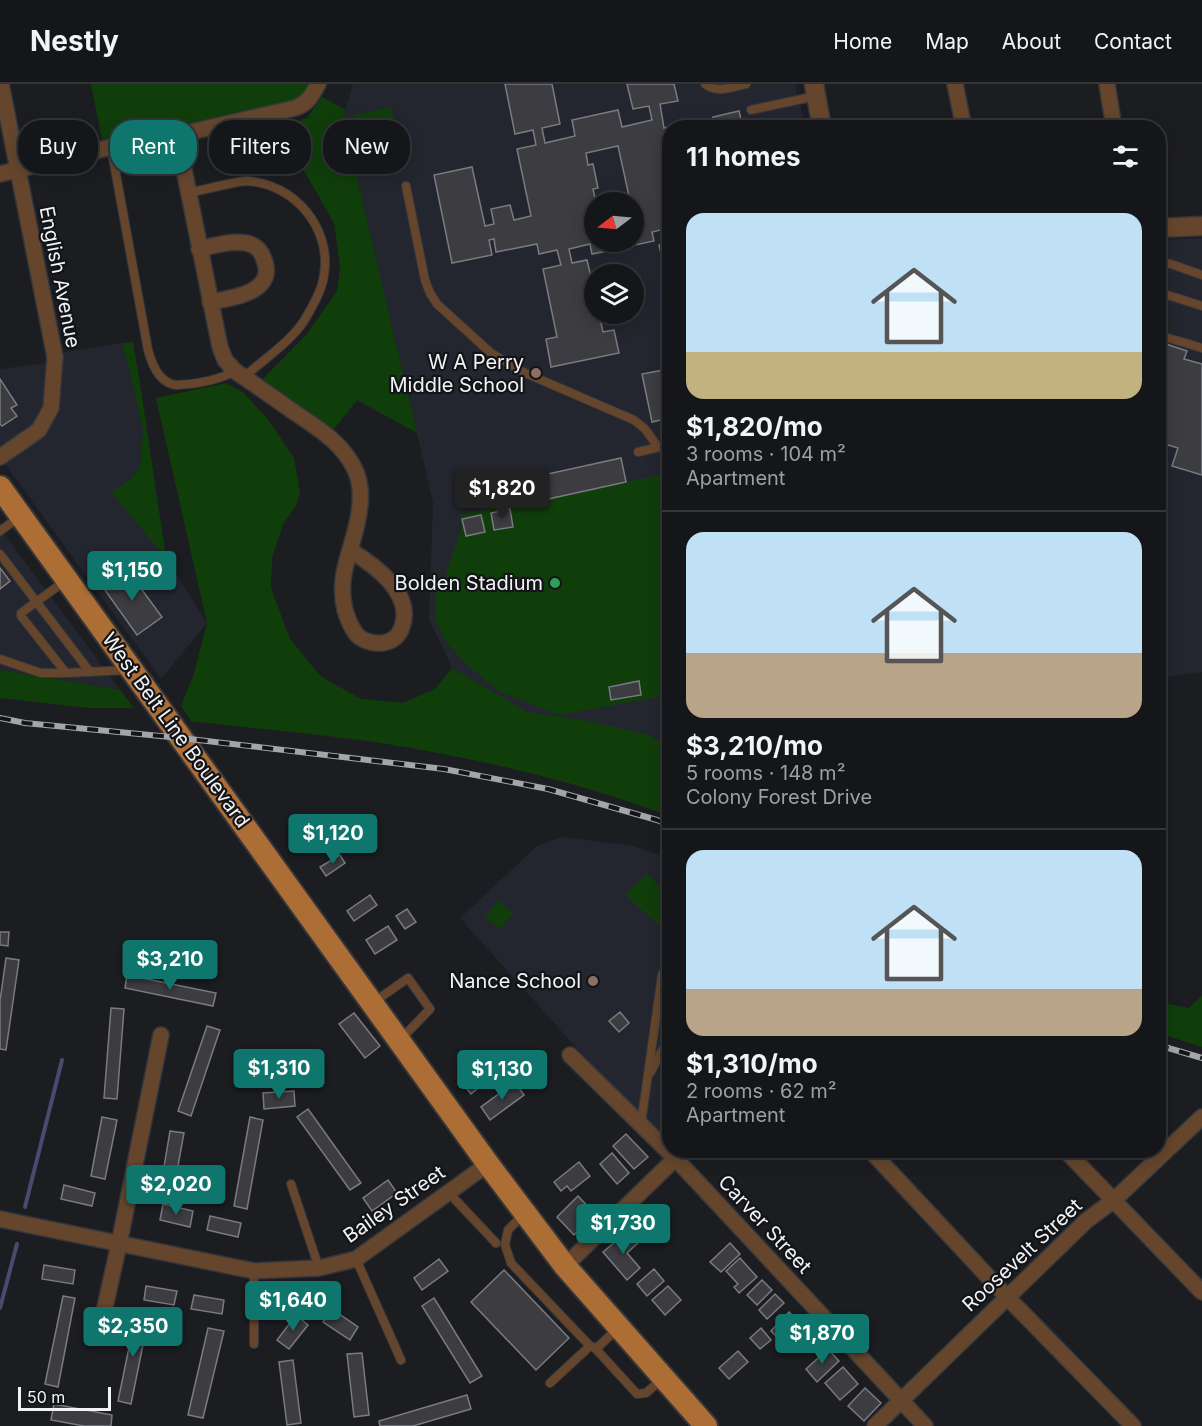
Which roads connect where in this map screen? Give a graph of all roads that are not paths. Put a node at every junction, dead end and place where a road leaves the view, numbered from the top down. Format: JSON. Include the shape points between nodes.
{"nodes":[{"id":1,"x":1,"y":84,"type":"edge"},
{"id":2,"x":318,"y":84,"type":"edge"},
{"id":3,"x":705,"y":84,"type":"edge"},
{"id":4,"x":746,"y":84,"type":"edge"},
{"id":5,"x":955,"y":84,"type":"edge"},
{"id":6,"x":1107,"y":84,"type":"edge"},
{"id":7,"x":815,"y":90,"type":"edge"},
{"id":8,"x":751,"y":110,"type":"dead end"},
{"id":9,"x":821,"y":120,"type":"edge"},
{"id":10,"x":962,"y":120,"type":"edge"},
{"id":11,"x":1113,"y":120,"type":"edge"},
{"id":12,"x":197,"y":130,"type":"edge"},
{"id":13,"x":18,"y":170,"type":"joint"},
{"id":14,"x":0,"y":174,"type":"edge"},
{"id":15,"x":19,"y":174,"type":"edge"},
{"id":16,"x":116,"y":174,"type":"edge"},
{"id":17,"x":184,"y":174,"type":"edge"},
{"id":18,"x":406,"y":186,"type":"dead end"},
{"id":19,"x":188,"y":193,"type":"junction"},
{"id":20,"x":1202,"y":226,"type":"edge"},
{"id":21,"x":1166,"y":228,"type":"edge"},
{"id":22,"x":199,"y":249,"type":"junction"},
{"id":23,"x":1166,"y":263,"type":"edge"},
{"id":24,"x":1202,"y":275,"type":"edge"},
{"id":25,"x":1166,"y":295,"type":"edge"},
{"id":26,"x":210,"y":302,"type":"junction"},
{"id":27,"x":1202,"y":306,"type":"edge"},
{"id":28,"x":1166,"y":337,"type":"edge"},
{"id":29,"x":1202,"y":348,"type":"edge"},
{"id":30,"x":240,"y":374,"type":"junction"},
{"id":31,"x":662,"y":446,"type":"edge"},
{"id":32,"x":658,"y":447,"type":"junction"},
{"id":33,"x":638,"y":452,"type":"dead end"},
{"id":34,"x":0,"y":457,"type":"edge"},
{"id":35,"x":2,"y":494,"type":"edge"},
{"id":36,"x":20,"y":516,"type":"junction"},
{"id":37,"x":0,"y":531,"type":"edge"},
{"id":38,"x":350,"y":550,"type":"junction"},
{"id":39,"x":0,"y":554,"type":"edge"},
{"id":40,"x":66,"y":579,"type":"junction"},
{"id":41,"x":37,"y":602,"type":"junction"},
{"id":42,"x":0,"y":659,"type":"edge"},
{"id":43,"x":132,"y":670,"type":"junction"},
{"id":44,"x":90,"y":672,"type":"junction"},
{"id":45,"x":66,"y":673,"type":"junction"},
{"id":46,"x":662,"y":975,"type":"edge"},
{"id":47,"x":373,"y":1003,"type":"junction"},
{"id":48,"x":161,"y":1035,"type":"dead end"},
{"id":49,"x":400,"y":1041,"type":"junction"},
{"id":50,"x":662,"y":1050,"type":"edge"},
{"id":51,"x":570,"y":1055,"type":"dead end"},
{"id":52,"x":647,"y":1078,"type":"junction"},
{"id":53,"x":1202,"y":1117,"type":"edge"},
{"id":54,"x":641,"y":1124,"type":"junction"},
{"id":55,"x":662,"y":1141,"type":"edge"},
{"id":56,"x":1166,"y":1151,"type":"edge"},
{"id":57,"x":677,"y":1158,"type":"edge"},
{"id":58,"x":683,"y":1158,"type":"edge"},
{"id":59,"x":877,"y":1158,"type":"edge"},
{"id":60,"x":1073,"y":1158,"type":"edge"},
{"id":61,"x":1159,"y":1158,"type":"edge"},
{"id":62,"x":489,"y":1164,"type":"junction"},
{"id":63,"x":291,"y":1184,"type":"dead end"},
{"id":64,"x":449,"y":1192,"type":"junction"},
{"id":65,"x":1114,"y":1200,"type":"junction"},
{"id":66,"x":525,"y":1213,"type":"junction"},
{"id":67,"x":0,"y":1218,"type":"edge"},
{"id":68,"x":496,"y":1243,"type":"dead end"},
{"id":69,"x":119,"y":1244,"type":"junction"},
{"id":70,"x":356,"y":1259,"type":"junction"},
{"id":71,"x":565,"y":1266,"type":"junction"},
{"id":72,"x":319,"y":1268,"type":"junction"},
{"id":73,"x":254,"y":1271,"type":"junction"},
{"id":74,"x":1202,"y":1292,"type":"edge"},
{"id":75,"x":1007,"y":1297,"type":"junction"},
{"id":76,"x":619,"y":1327,"type":"junction"},
{"id":77,"x":99,"y":1334,"type":"dead end"},
{"id":78,"x":254,"y":1344,"type":"dead end"},
{"id":79,"x":593,"y":1347,"type":"junction"},
{"id":80,"x":401,"y":1360,"type":"dead end"},
{"id":81,"x":664,"y":1378,"type":"junction"},
{"id":82,"x":550,"y":1383,"type":"dead end"},
{"id":83,"x":900,"y":1400,"type":"junction"},
{"id":84,"x":706,"y":1426,"type":"edge"},
{"id":85,"x":875,"y":1426,"type":"edge"},
{"id":86,"x":925,"y":1426,"type":"edge"},
{"id":87,"x":1132,"y":1426,"type":"edge"}],
"edges":[{"from":1,"to":13,"type":"street","name":"English Avenue"},
{"from":2,"to":12,"type":"street","via":[[310,99],[300,106]]},
{"from":3,"to":4,"type":"lane","via":[[720,90]]},
{"from":5,"to":10,"type":"street"},
{"from":6,"to":11,"type":"street"},
{"from":7,"to":8,"type":"lane"},
{"from":7,"to":9,"type":"street"},
{"from":13,"to":14,"type":"street"},
{"from":15,"to":34,"type":"street","name":"English Avenue","via":[[55,357],[51,408],[39,430]]},
{"from":16,"to":30,"type":"lane","via":[[153,366],[162,379],[176,385]]},
{"from":17,"to":19,"type":"street"},
{"from":18,"to":32,"type":"lane","via":[[425,280],[437,303],[491,353],[525,373],[634,420]]},
{"from":19,"to":22,"type":"street"},
{"from":19,"to":30,"type":"lane","via":[[245,181],[271,187],[308,211],[321,237],[324,274],[305,319],[280,346]]},
{"from":20,"to":21,"type":"street"},
{"from":22,"to":26,"type":"street"},
{"from":22,"to":26,"type":"street","via":[[247,243],[259,250],[265,262],[266,274],[254,290]]},
{"from":23,"to":24,"type":"lane"},
{"from":25,"to":27,"type":"lane"},
{"from":26,"to":30,"type":"street","via":[[221,353]]},
{"from":28,"to":29,"type":"lane"},
{"from":30,"to":38,"type":"street","via":[[325,434],[352,464],[360,504]]},
{"from":31,"to":32,"type":"lane"},
{"from":32,"to":33,"type":"lane"},
{"from":35,"to":36,"type":"main road","name":"West Belt Line Boulevard"},
{"from":36,"to":37,"type":"lane"},
{"from":36,"to":40,"type":"main road","name":"West Belt Line Boulevard"},
{"from":38,"to":38,"type":"street","via":[[342,583],[348,619],[361,638],[374,643],[388,642],[404,623],[401,598],[373,566]]},
{"from":39,"to":41,"type":"lane"},
{"from":40,"to":41,"type":"lane"},
{"from":40,"to":43,"type":"main road","name":"West Belt Line Boulevard"},
{"from":41,"to":44,"type":"lane"},
{"from":41,"to":45,"type":"lane","via":[[21,616]]},
{"from":42,"to":45,"type":"lane","via":[[41,673]]},
{"from":43,"to":44,"type":"lane"},
{"from":43,"to":47,"type":"main road","name":"West Belt Line Boulevard"},
{"from":44,"to":45,"type":"lane"},
{"from":46,"to":52,"type":"lane"},
{"from":47,"to":49,"type":"main road","name":"West Belt Line Boulevard"},
{"from":47,"to":49,"type":"lane","via":[[408,978],[430,1009]]},
{"from":48,"to":69,"type":"street"},
{"from":49,"to":62,"type":"main road","name":"West Belt Line Boulevard"},
{"from":50,"to":52,"type":"lane"},
{"from":51,"to":54,"type":"street","name":"Carver Street"},
{"from":52,"to":54,"type":"lane"},
{"from":53,"to":56,"type":"street","name":"Roosevelt Street"},
{"from":54,"to":55,"type":"street","name":"Carver Street"},
{"from":57,"to":71,"type":"street"},
{"from":58,"to":83,"type":"street","name":"Carver Street"},
{"from":59,"to":75,"type":"street"},
{"from":60,"to":65,"type":"street"},
{"from":61,"to":65,"type":"street","name":"Roosevelt Street"},
{"from":62,"to":64,"type":"street","name":"Bailey Street"},
{"from":62,"to":66,"type":"main road","name":"West Belt Line Boulevard"},
{"from":63,"to":72,"type":"lane"},
{"from":64,"to":68,"type":"lane"},
{"from":64,"to":70,"type":"street","name":"Bailey Street"},
{"from":65,"to":74,"type":"street"},
{"from":65,"to":75,"type":"street","name":"Roosevelt Street","via":[[1086,1221]]},
{"from":66,"to":71,"type":"main road","name":"West Belt Line Boulevard"},
{"from":66,"to":79,"type":"lane","via":[[508,1230],[505,1245],[511,1263]]},
{"from":67,"to":69,"type":"street","name":"Bailey Street"},
{"from":69,"to":73,"type":"street","name":"Bailey Street"},
{"from":69,"to":77,"type":"street"},
{"from":70,"to":72,"type":"street","name":"Bailey Street"},
{"from":70,"to":80,"type":"lane"},
{"from":71,"to":76,"type":"main road","name":"West Belt Line Boulevard"},
{"from":72,"to":73,"type":"street","name":"Bailey Street"},
{"from":73,"to":78,"type":"lane"},
{"from":75,"to":83,"type":"street","name":"Roosevelt Street"},
{"from":75,"to":87,"type":"street"},
{"from":76,"to":79,"type":"lane"},
{"from":76,"to":81,"type":"main road","name":"West Belt Line Boulevard"},
{"from":79,"to":81,"type":"lane","via":[[637,1394],[646,1393]]},
{"from":79,"to":82,"type":"lane"},
{"from":81,"to":84,"type":"main road","name":"West Belt Line Boulevard"},
{"from":83,"to":85,"type":"street","name":"Roosevelt Street"},
{"from":83,"to":86,"type":"street","name":"Carver Street"}]}
